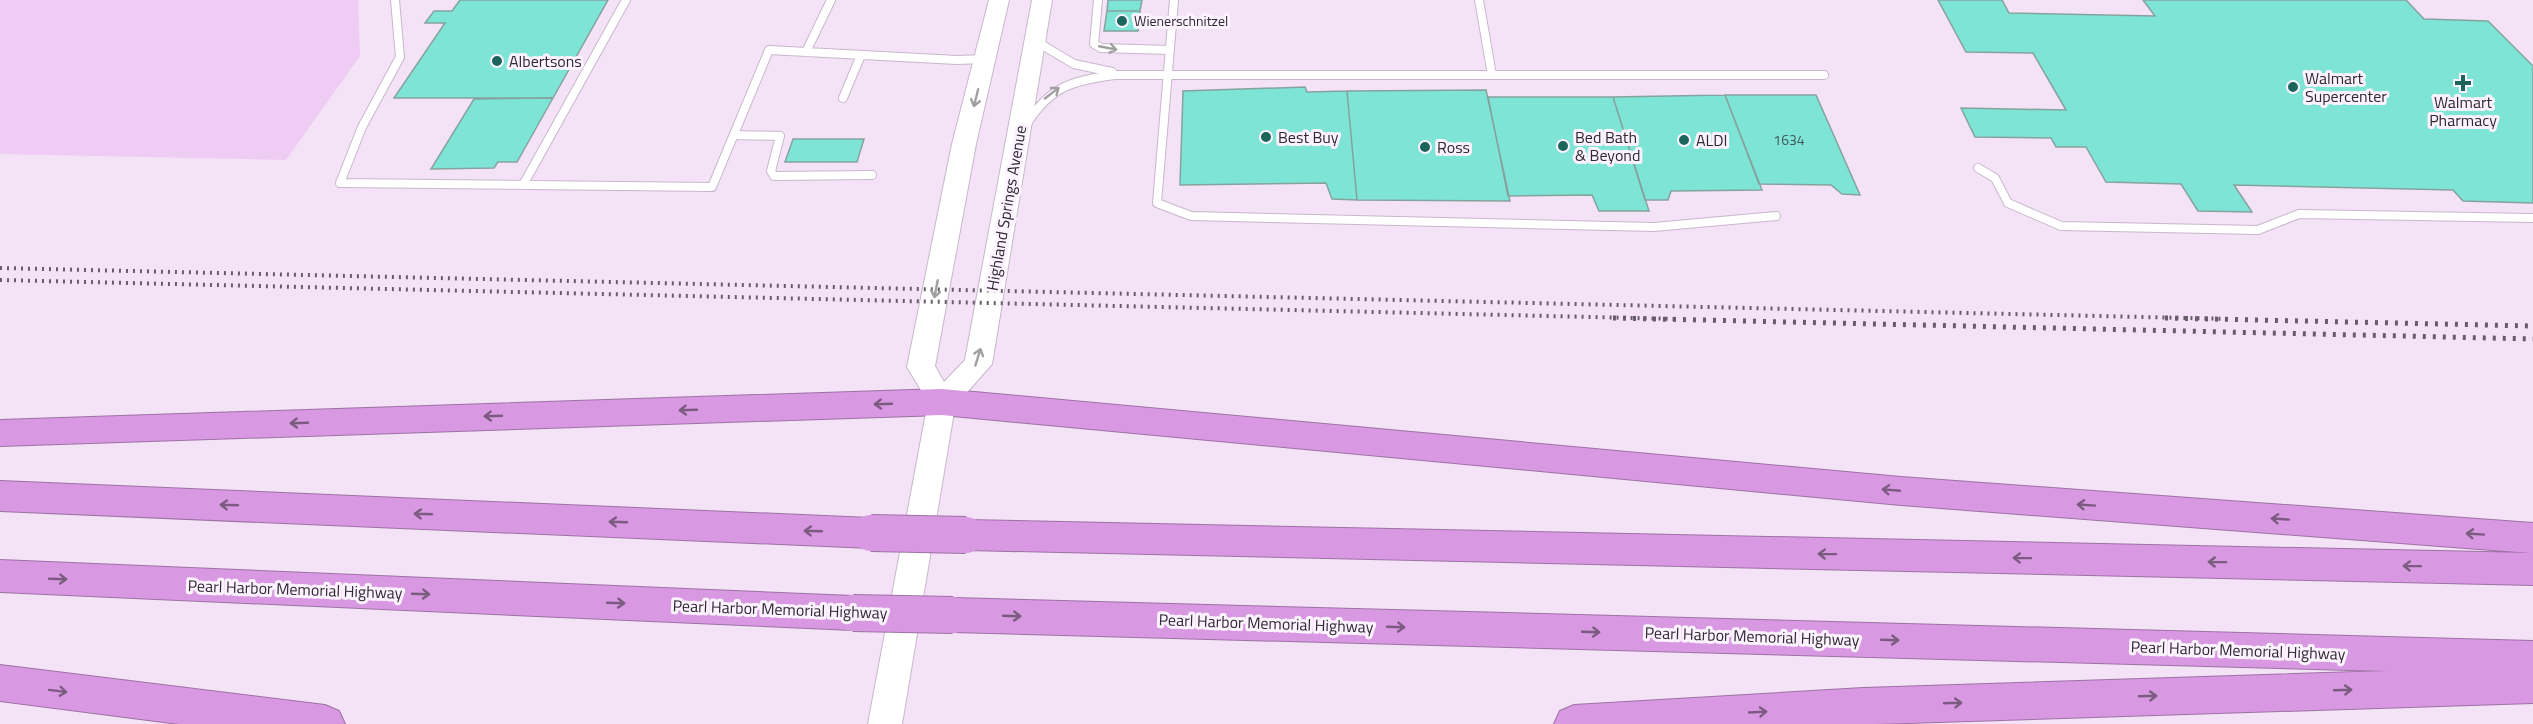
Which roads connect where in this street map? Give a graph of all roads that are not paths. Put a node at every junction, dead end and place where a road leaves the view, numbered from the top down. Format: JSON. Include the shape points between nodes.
{"nodes":[{"id":1,"x":395,"y":0,"type":"edge"},
{"id":2,"x":626,"y":0,"type":"edge"},
{"id":3,"x":831,"y":0,"type":"edge"},
{"id":4,"x":999,"y":0,"type":"edge"},
{"id":5,"x":1098,"y":0,"type":"edge"},
{"id":6,"x":1174,"y":0,"type":"edge"},
{"id":7,"x":1479,"y":0,"type":"edge"},
{"id":8,"x":1041,"y":8,"type":"edge"},
{"id":9,"x":1170,"y":50,"type":"junction"},
{"id":10,"x":806,"y":52,"type":"junction"},
{"id":11,"x":861,"y":55,"type":"junction"},
{"id":12,"x":986,"y":59,"type":"junction"},
{"id":13,"x":1141,"y":74,"type":"junction"},
{"id":14,"x":1166,"y":74,"type":"junction"},
{"id":15,"x":1492,"y":75,"type":"junction"},
{"id":16,"x":1824,"y":75,"type":"dead end"},
{"id":17,"x":843,"y":98,"type":"dead end"},
{"id":18,"x":734,"y":135,"type":"junction"},
{"id":19,"x":1018,"y":140,"type":"junction"},
{"id":20,"x":1978,"y":168,"type":"dead end"},
{"id":21,"x":872,"y":175,"type":"dead end"},
{"id":22,"x":523,"y":185,"type":"junction"},
{"id":23,"x":1776,"y":216,"type":"dead end"},
{"id":24,"x":2533,"y":218,"type":"edge"},
{"id":25,"x":942,"y":402,"type":"junction"},
{"id":26,"x":0,"y":433,"type":"edge"},
{"id":27,"x":0,"y":496,"type":"edge"},
{"id":28,"x":2533,"y":538,"type":"edge"},
{"id":29,"x":2533,"y":569,"type":"edge"},
{"id":30,"x":0,"y":576,"type":"edge"},
{"id":31,"x":2533,"y":658,"type":"edge"},
{"id":32,"x":0,"y":683,"type":"edge"},
{"id":33,"x":2533,"y":685,"type":"edge"},
{"id":34,"x":325,"y":724,"type":"edge"},
{"id":35,"x":885,"y":724,"type":"edge"},
{"id":36,"x":1574,"y":724,"type":"edge"}],
"edges":[{"from":1,"to":22,"type":"lane","via":[[400,57],[362,128],[340,183]]},
{"from":2,"to":22,"type":"lane"},
{"from":3,"to":10,"type":"lane"},
{"from":4,"to":12,"type":"main road"},
{"from":5,"to":9,"type":"lane","one_way":true,"via":[[1094,44],[1101,48]]},
{"from":6,"to":9,"type":"lane"},
{"from":7,"to":15,"type":"lane"},
{"from":8,"to":13,"type":"lane","via":[[1042,45],[1058,59],[1079,68]]},
{"from":8,"to":19,"type":"main road","name":"Highland Springs Avenue"},
{"from":9,"to":14,"type":"lane"},
{"from":10,"to":11,"type":"lane"},
{"from":10,"to":18,"type":"lane","via":[[769,51]]},
{"from":11,"to":12,"type":"lane"},
{"from":11,"to":17,"type":"lane"},
{"from":12,"to":25,"type":"main road","one_way":true,"via":[[964,144],[921,367]]},
{"from":13,"to":14,"type":"lane"},
{"from":19,"to":13,"type":"lane","one_way":true,"via":[[1038,104],[1061,86],[1086,78]]},
{"from":14,"to":15,"type":"lane"},
{"from":14,"to":23,"type":"lane","via":[[1157,204],[1191,216],[1654,227]]},
{"from":15,"to":16,"type":"lane"},
{"from":18,"to":21,"type":"lane","via":[[780,136],[771,171],[774,176]]},
{"from":18,"to":22,"type":"lane","via":[[712,187]]},
{"from":25,"to":19,"type":"main road","name":"Highland Springs Avenue","one_way":true,"via":[[978,364]]},
{"from":20,"to":24,"type":"lane","via":[[1995,178],[2008,203],[2061,226],[2258,230],[2299,214]]},
{"from":25,"to":26,"type":"highway","one_way":true},
{"from":28,"to":25,"type":"highway","one_way":true,"via":[[1901,491]]},
{"from":25,"to":35,"type":"main road"},
{"from":29,"to":27,"type":"highway","one_way":true,"bridge":true,"via":[[872,533]]},
{"from":30,"to":31,"type":"highway","name":"Pearl Harbor Memorial Highway","one_way":true,"bridge":true,"via":[[853,613]]},
{"from":32,"to":34,"type":"highway","one_way":true},
{"from":36,"to":33,"type":"highway","one_way":true,"via":[[1863,706]]}]}
